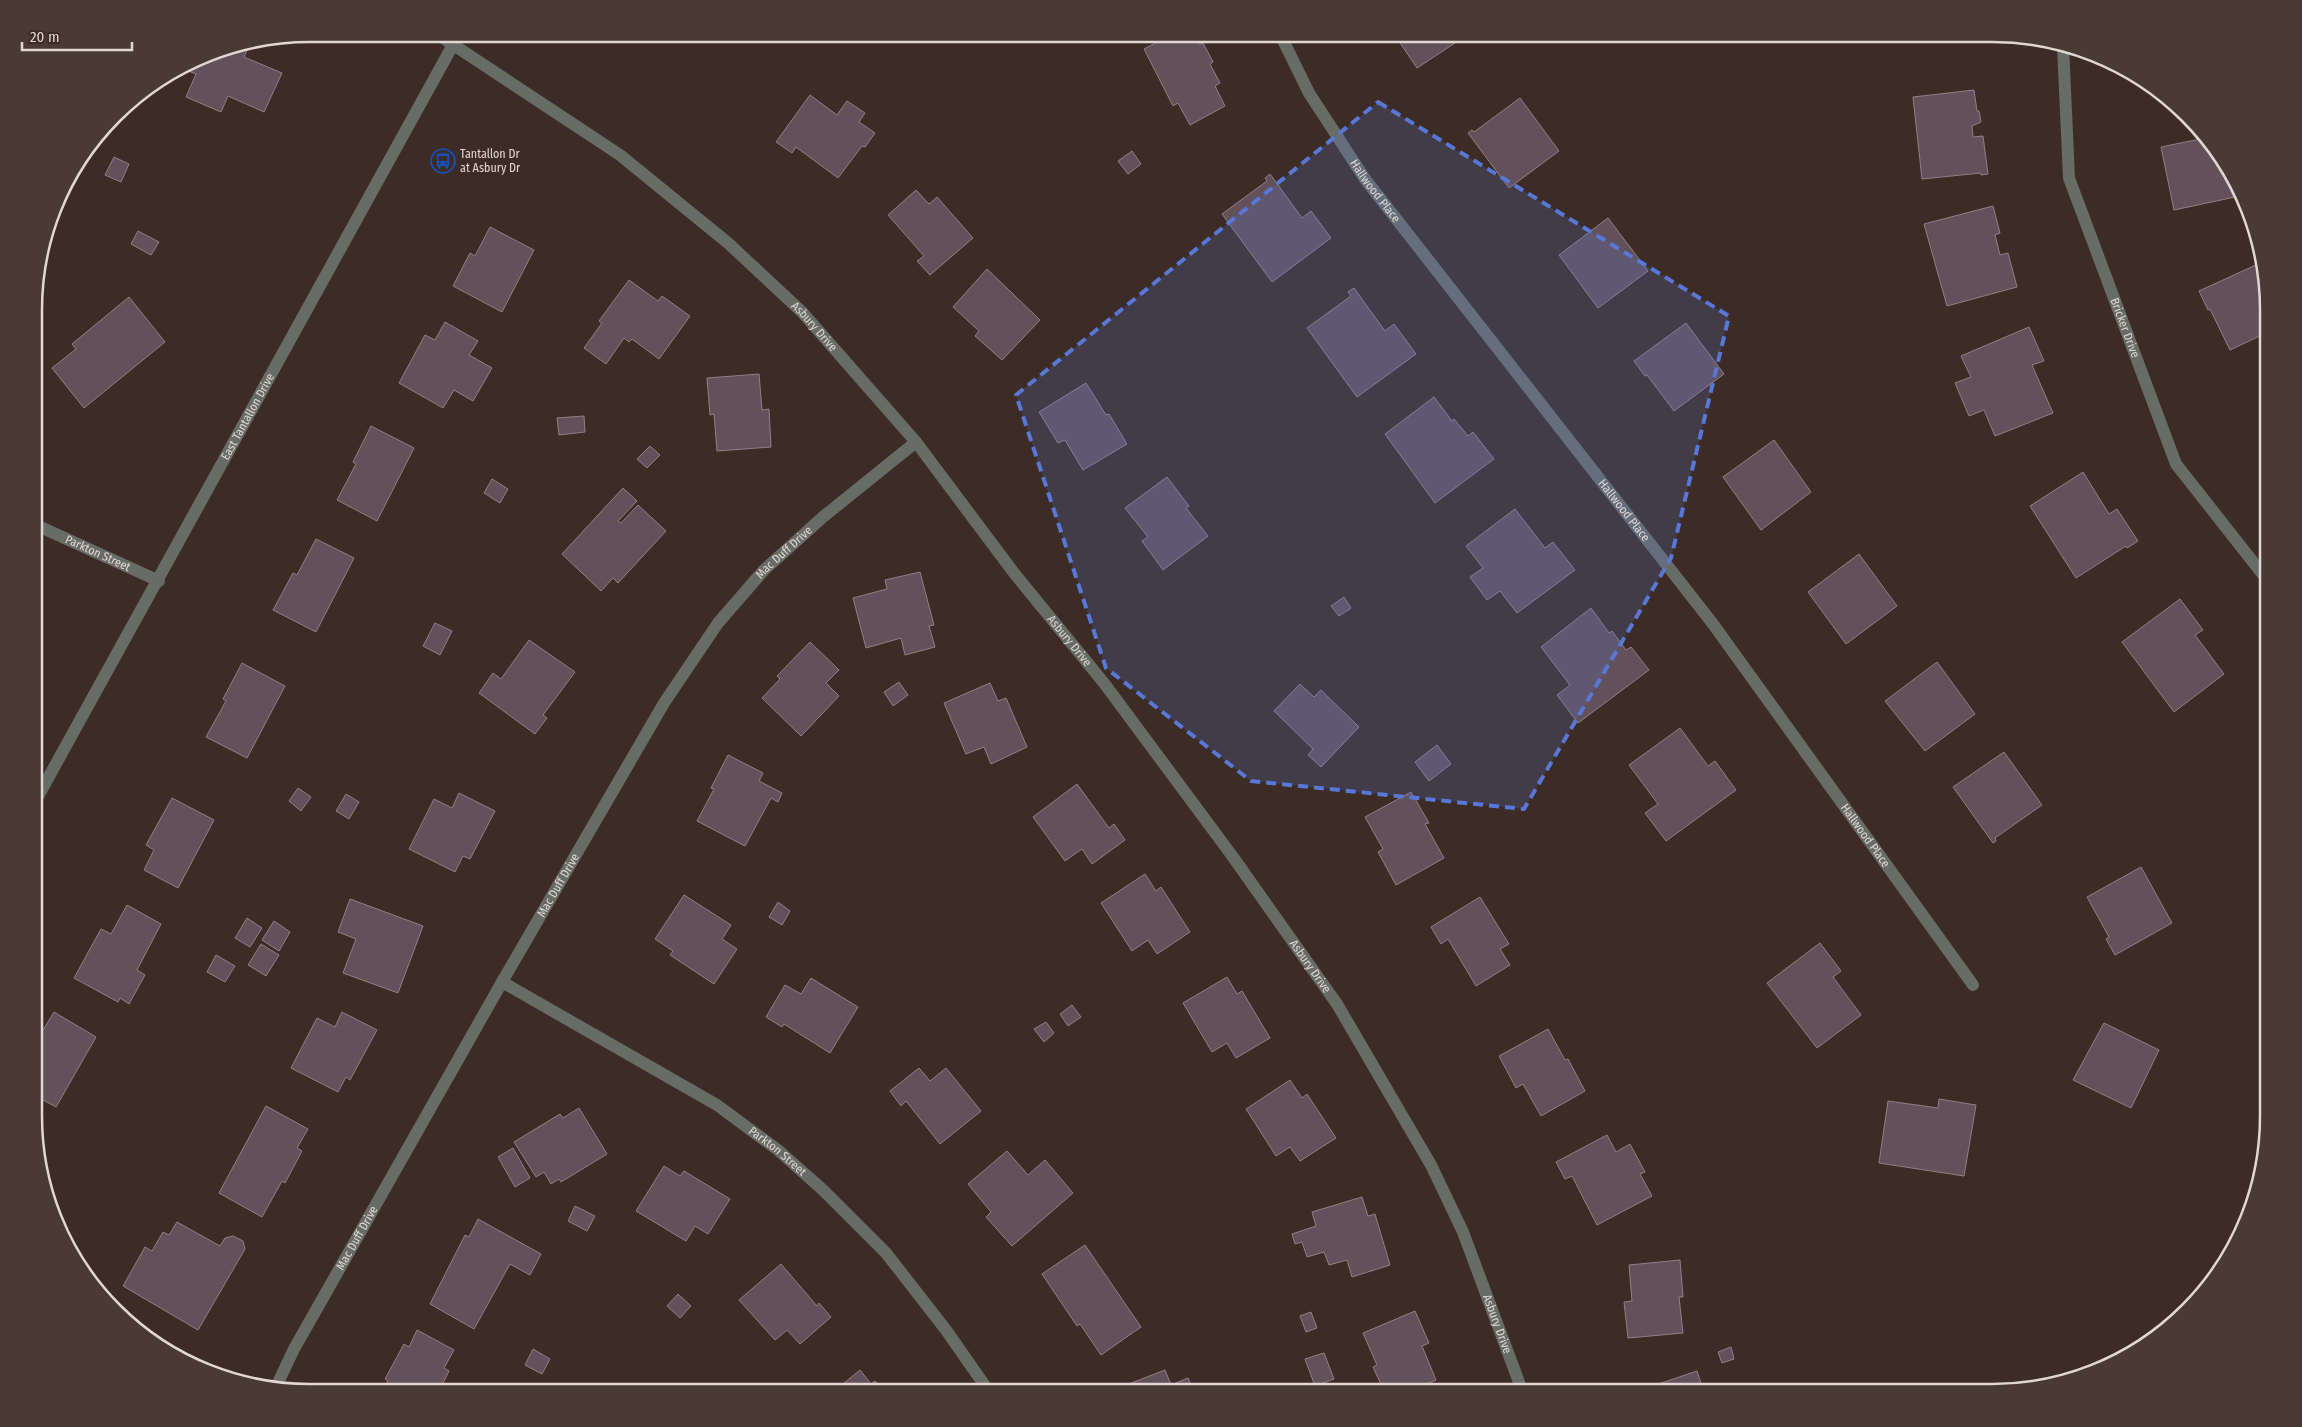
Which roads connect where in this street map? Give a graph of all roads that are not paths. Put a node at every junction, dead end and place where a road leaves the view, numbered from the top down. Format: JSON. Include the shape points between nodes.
{"nodes":[{"id":1,"x":454,"y":42,"type":"edge"},
{"id":2,"x":460,"y":42,"type":"edge"},
{"id":3,"x":1284,"y":42,"type":"edge"},
{"id":4,"x":2063,"y":53,"type":"edge"},
{"id":5,"x":916,"y":442,"type":"junction"},
{"id":6,"x":43,"y":527,"type":"edge"},
{"id":7,"x":2260,"y":571,"type":"edge"},
{"id":8,"x":158,"y":581,"type":"junction"},
{"id":9,"x":43,"y":787,"type":"edge"},
{"id":10,"x":502,"y":982,"type":"junction"},
{"id":11,"x":1973,"y":985,"type":"dead end"},
{"id":12,"x":278,"y":1382,"type":"edge"},
{"id":13,"x":984,"y":1384,"type":"edge"},
{"id":14,"x":1520,"y":1384,"type":"edge"}],
"edges":[{"from":1,"to":8,"type":"street","name":"East Tantallon Drive"},
{"from":2,"to":5,"type":"street","name":"Asbury Drive","via":[[620,155],[728,243],[802,312]]},
{"from":3,"to":11,"type":"street","name":"Hallwood Place","via":[[1309,93],[1365,179],[1713,624]]},
{"from":4,"to":7,"type":"street","name":"Bricker Drive","via":[[2069,178],[2176,464]]},
{"from":5,"to":10,"type":"street","name":"Mac Duff Drive","via":[[764,570],[718,623],[664,703]]},
{"from":5,"to":14,"type":"street","name":"Asbury Drive","via":[[1014,573],[1104,683],[1337,1004],[1431,1165],[1463,1232]]},
{"from":6,"to":8,"type":"street","name":"Parkton Street"},
{"from":8,"to":9,"type":"street","name":"East Tantallon Drive"},
{"from":10,"to":12,"type":"street","name":"Mac Duff Drive","via":[[298,1341]]},
{"from":10,"to":13,"type":"street","name":"Parkton Street","via":[[717,1105],[778,1150],[886,1253]]}]}
